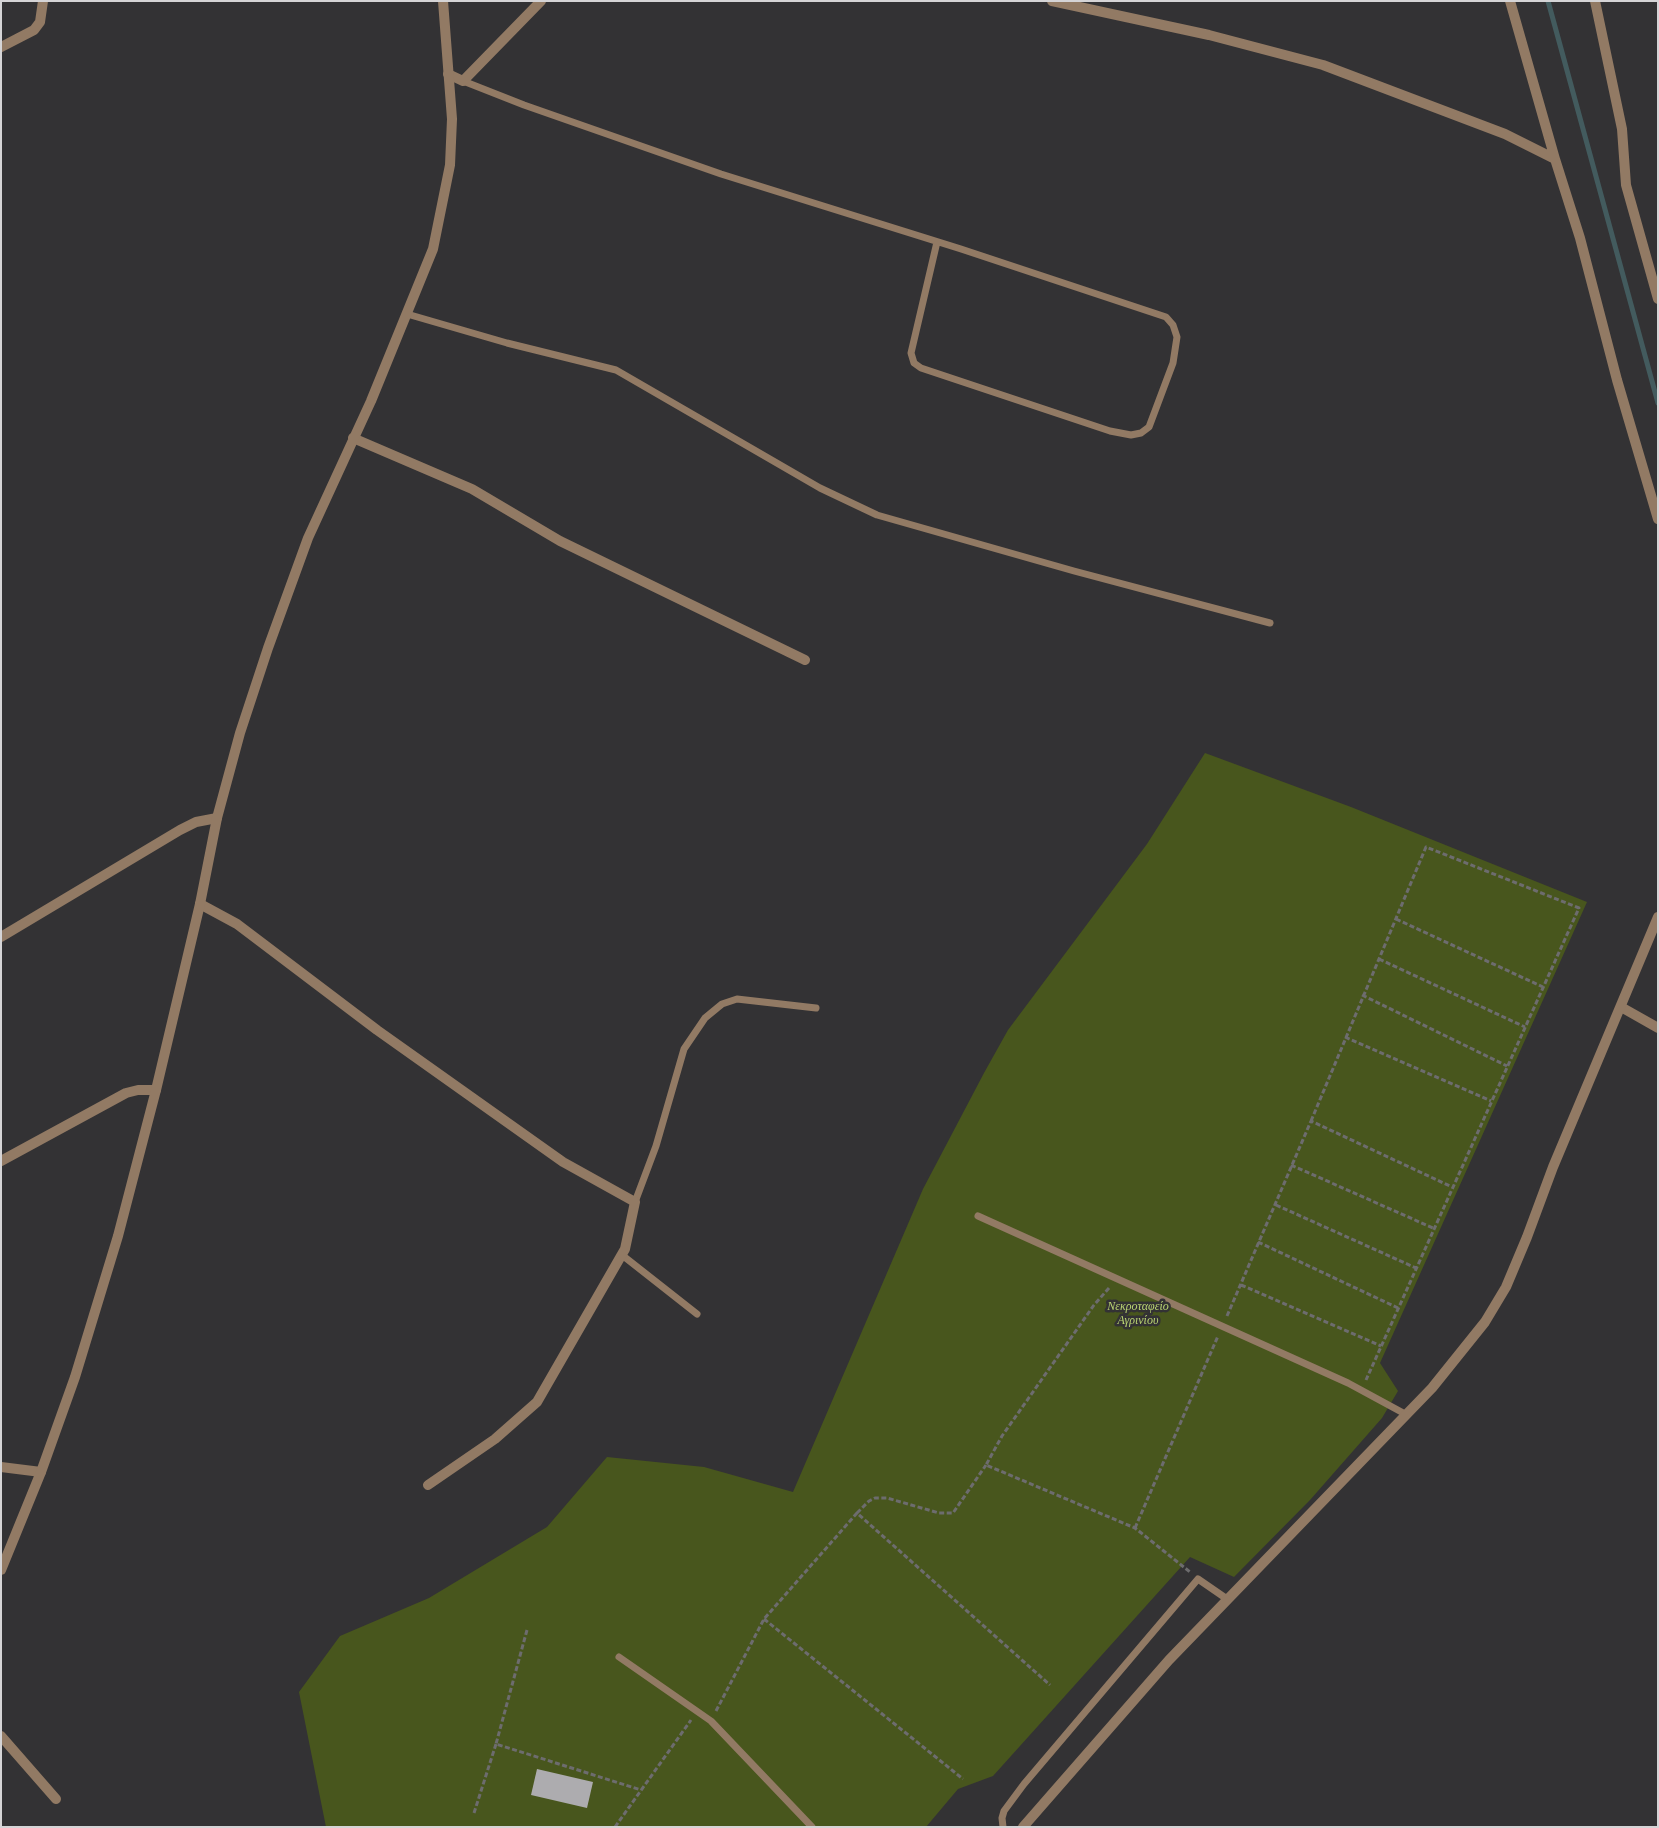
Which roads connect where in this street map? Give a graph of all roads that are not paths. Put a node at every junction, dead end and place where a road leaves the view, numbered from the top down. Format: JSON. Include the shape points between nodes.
{"nodes":[{"id":1,"x":44,"y":1,"type":"edge"},
{"id":2,"x":443,"y":1,"type":"edge"},
{"id":3,"x":541,"y":1,"type":"edge"},
{"id":4,"x":1052,"y":1,"type":"edge"},
{"id":5,"x":1510,"y":1,"type":"edge"},
{"id":6,"x":1595,"y":1,"type":"edge"},
{"id":7,"x":1,"y":46,"type":"edge"},
{"id":8,"x":448,"y":74,"type":"junction"},
{"id":9,"x":463,"y":80,"type":"junction"},
{"id":10,"x":1555,"y":159,"type":"junction"},
{"id":11,"x":938,"y":242,"type":"junction"},
{"id":12,"x":1658,"y":299,"type":"edge"},
{"id":13,"x":407,"y":314,"type":"junction"},
{"id":14,"x":353,"y":438,"type":"junction"},
{"id":15,"x":1658,"y":519,"type":"edge"},
{"id":16,"x":1270,"y":623,"type":"dead end"},
{"id":17,"x":805,"y":660,"type":"dead end"},
{"id":18,"x":217,"y":818,"type":"junction"},
{"id":19,"x":200,"y":904,"type":"junction"},
{"id":20,"x":1658,"y":917,"type":"edge"},
{"id":21,"x":1,"y":937,"type":"edge"},
{"id":22,"x":1621,"y":1007,"type":"junction"},
{"id":23,"x":816,"y":1008,"type":"dead end"},
{"id":24,"x":1658,"y":1028,"type":"edge"},
{"id":25,"x":156,"y":1090,"type":"junction"},
{"id":26,"x":1,"y":1161,"type":"edge"},
{"id":27,"x":635,"y":1202,"type":"junction"},
{"id":28,"x":978,"y":1216,"type":"dead end"},
{"id":29,"x":622,"y":1255,"type":"junction"},
{"id":30,"x":697,"y":1314,"type":"dead end"},
{"id":31,"x":1407,"y":1415,"type":"junction"},
{"id":32,"x":1,"y":1467,"type":"edge"},
{"id":33,"x":41,"y":1472,"type":"junction"},
{"id":34,"x":428,"y":1485,"type":"dead end"},
{"id":35,"x":1,"y":1570,"type":"edge"},
{"id":36,"x":1227,"y":1599,"type":"junction"},
{"id":37,"x":619,"y":1657,"type":"dead end"},
{"id":38,"x":1,"y":1736,"type":"edge"},
{"id":39,"x":56,"y":1799,"type":"dead end"},
{"id":40,"x":812,"y":1827,"type":"edge"},
{"id":41,"x":1003,"y":1827,"type":"edge"},
{"id":42,"x":1023,"y":1827,"type":"edge"}],
"edges":[{"from":1,"to":7,"type":"street","via":[[40,22],[34,30]]},
{"from":2,"to":8,"type":"street"},
{"from":3,"to":9,"type":"street"},
{"from":4,"to":10,"type":"street","via":[[1217,36],[1323,65],[1505,134]]},
{"from":5,"to":10,"type":"street"},
{"from":6,"to":12,"type":"street","via":[[1622,129],[1626,185]]},
{"from":8,"to":9,"type":"street"},
{"from":8,"to":13,"type":"street","via":[[452,119],[450,165],[433,249]]},
{"from":9,"to":11,"type":"lane","via":[[524,105],[721,174]]},
{"from":10,"to":15,"type":"street"},
{"from":11,"to":11,"type":"lane","via":[[1166,317],[1177,336],[1173,364],[1150,427],[1131,435],[1110,432],[914,363],[911,353]]},
{"from":13,"to":14,"type":"street","via":[[372,401]]},
{"from":13,"to":16,"type":"lane","via":[[616,370],[820,488],[877,515]]},
{"from":14,"to":17,"type":"street","via":[[472,489],[560,541]]},
{"from":14,"to":18,"type":"street","via":[[308,538],[271,639],[240,733]]},
{"from":18,"to":19,"type":"street"},
{"from":18,"to":21,"type":"street","via":[[196,822],[180,830]]},
{"from":19,"to":25,"type":"street"},
{"from":19,"to":27,"type":"street","via":[[237,924],[377,1030],[564,1162]]},
{"from":20,"to":22,"type":"street"},
{"from":22,"to":24,"type":"street"},
{"from":22,"to":31,"type":"street","via":[[1506,1287],[1459,1356]]},
{"from":23,"to":27,"type":"lane","via":[[736,1000],[722,1004],[705,1018],[684,1048],[659,1138]]},
{"from":25,"to":26,"type":"street","via":[[126,1094]]},
{"from":25,"to":33,"type":"street","via":[[118,1236],[75,1377]]},
{"from":27,"to":29,"type":"street"},
{"from":28,"to":31,"type":"lane","via":[[1362,1390]]},
{"from":29,"to":30,"type":"lane"},
{"from":29,"to":34,"type":"street","via":[[538,1402],[495,1439]]},
{"from":31,"to":36,"type":"street"},
{"from":32,"to":33,"type":"street"},
{"from":33,"to":35,"type":"street"},
{"from":36,"to":41,"type":"lane","via":[[1198,1580],[1024,1784],[1004,1811]]},
{"from":36,"to":42,"type":"street","via":[[1169,1660]]},
{"from":37,"to":40,"type":"lane","via":[[711,1721]]},
{"from":38,"to":39,"type":"street"}]}
